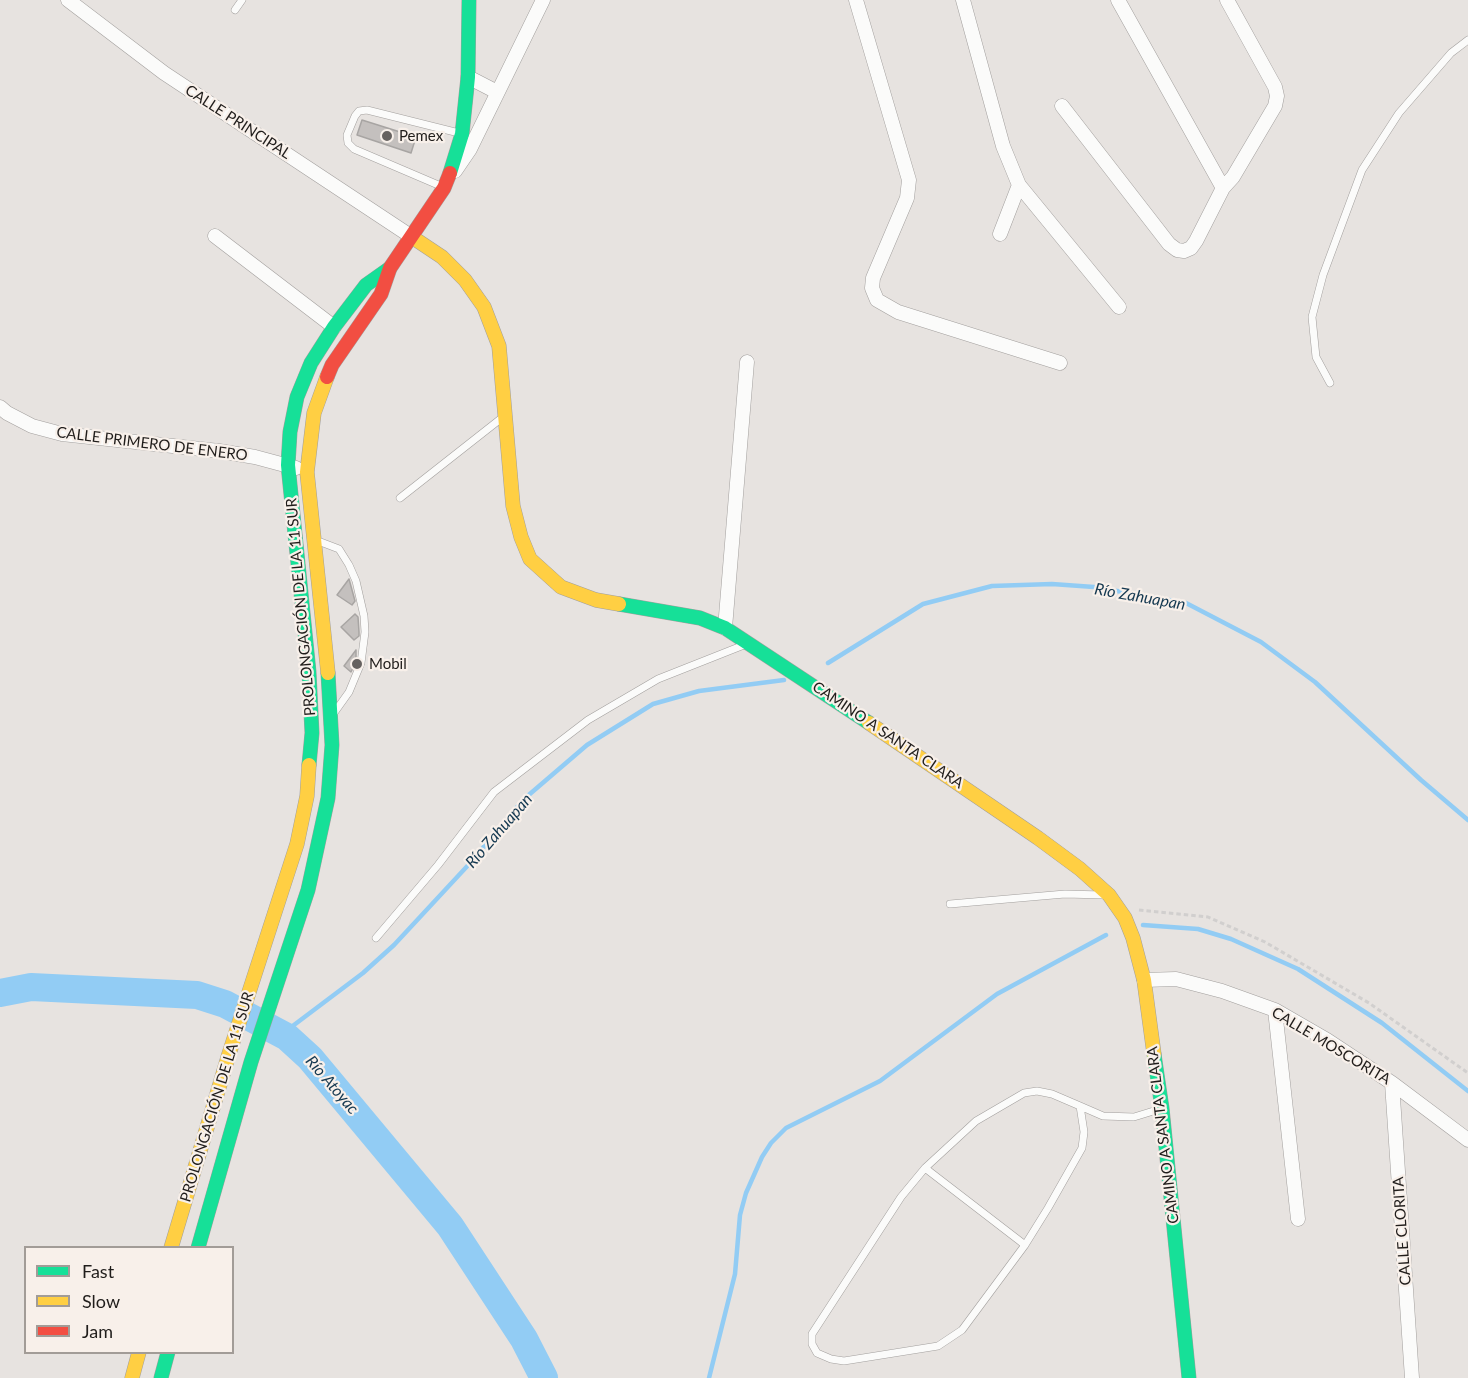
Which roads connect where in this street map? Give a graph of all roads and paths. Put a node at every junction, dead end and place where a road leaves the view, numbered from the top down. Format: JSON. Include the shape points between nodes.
{"nodes":[{"id":1,"x":68,"y":0,"type":"edge"},
{"id":2,"x":242,"y":0,"type":"edge"},
{"id":3,"x":469,"y":0,"type":"edge"},
{"id":4,"x":543,"y":0,"type":"edge"},
{"id":5,"x":856,"y":0,"type":"edge"},
{"id":6,"x":963,"y":0,"type":"edge"},
{"id":7,"x":1118,"y":0,"type":"edge"},
{"id":8,"x":1227,"y":0,"type":"edge"},
{"id":9,"x":235,"y":10,"type":"dead end"},
{"id":10,"x":1468,"y":40,"type":"edge"},
{"id":11,"x":468,"y":77,"type":"junction"},
{"id":12,"x":497,"y":92,"type":"junction"},
{"id":13,"x":1062,"y":106,"type":"dead end"},
{"id":14,"x":462,"y":134,"type":"junction"},
{"id":15,"x":1019,"y":185,"type":"junction"},
{"id":16,"x":444,"y":188,"type":"junction"},
{"id":17,"x":1223,"y":188,"type":"junction"},
{"id":18,"x":1000,"y":234,"type":"dead end"},
{"id":19,"x":215,"y":236,"type":"dead end"},
{"id":20,"x":412,"y":237,"type":"junction"},
{"id":21,"x":390,"y":268,"type":"junction"},
{"id":22,"x":1119,"y":307,"type":"dead end"},
{"id":23,"x":334,"y":327,"type":"junction"},
{"id":24,"x":747,"y":362,"type":"dead end"},
{"id":25,"x":1060,"y":363,"type":"dead end"},
{"id":26,"x":1330,"y":382,"type":"dead end"},
{"id":27,"x":0,"y":407,"type":"edge"},
{"id":28,"x":505,"y":416,"type":"junction"},
{"id":29,"x":288,"y":465,"type":"junction"},
{"id":30,"x":307,"y":471,"type":"junction"},
{"id":31,"x":400,"y":498,"type":"dead end"},
{"id":32,"x":295,"y":538,"type":"junction"},
{"id":33,"x":315,"y":541,"type":"junction"},
{"id":34,"x":725,"y":628,"type":"junction"},
{"id":35,"x":749,"y":643,"type":"junction"},
{"id":36,"x":331,"y":717,"type":"junction"},
{"id":37,"x":307,"y":795,"type":"junction"},
{"id":38,"x":328,"y":798,"type":"junction"},
{"id":39,"x":1108,"y":895,"type":"junction"},
{"id":40,"x":950,"y":904,"type":"dead end"},
{"id":41,"x":1119,"y":910,"type":"junction"},
{"id":42,"x":376,"y":938,"type":"dead end"},
{"id":43,"x":1143,"y":980,"type":"junction"},
{"id":44,"x":1275,"y":1010,"type":"junction"},
{"id":45,"x":1468,"y":1073,"type":"edge"},
{"id":46,"x":1392,"y":1083,"type":"junction"},
{"id":47,"x":1080,"y":1106,"type":"junction"},
{"id":48,"x":1162,"y":1108,"type":"junction"},
{"id":49,"x":1468,"y":1140,"type":"edge"},
{"id":50,"x":925,"y":1168,"type":"junction"},
{"id":51,"x":1298,"y":1219,"type":"dead end"},
{"id":52,"x":1025,"y":1245,"type":"junction"},
{"id":53,"x":172,"y":1246,"type":"edge"},
{"id":54,"x":199,"y":1246,"type":"edge"},
{"id":55,"x":139,"y":1354,"type":"edge"},
{"id":56,"x":168,"y":1354,"type":"edge"},
{"id":57,"x":132,"y":1378,"type":"edge"},
{"id":58,"x":161,"y":1378,"type":"edge"},
{"id":59,"x":1189,"y":1378,"type":"edge"},
{"id":60,"x":1412,"y":1378,"type":"edge"}],
"edges":[{"from":1,"to":20,"type":"street","name":"CALLE PRINCIPAL","via":[[164,73]]},
{"from":2,"to":9,"type":"lane"},
{"from":3,"to":11,"type":"main road","name":"PROLONGACIÓN DE LA 11 SUR"},
{"from":4,"to":12,"type":"street"},
{"from":5,"to":25,"type":"street","via":[[909,180],[907,198],[873,278],[877,300],[898,312]]},
{"from":6,"to":15,"type":"street","via":[[1003,146]]},
{"from":7,"to":17,"type":"street"},
{"from":8,"to":17,"type":"street","via":[[1277,96],[1275,106]]},
{"from":10,"to":26,"type":"lane","via":[[1451,53],[1399,113],[1362,170],[1323,275],[1312,317],[1316,357]]},
{"from":11,"to":12,"type":"street"},
{"from":11,"to":14,"type":"main road","name":"PROLONGACIÓN DE LA 11 SUR"},
{"from":12,"to":16,"type":"street","via":[[470,149]]},
{"from":13,"to":17,"type":"street","via":[[1177,250],[1184,251],[1196,241]]},
{"from":14,"to":16,"type":"main road","name":"PROLONGACIÓN DE LA 11 SUR"},
{"from":14,"to":16,"type":"lane","via":[[367,110],[359,111],[347,135],[354,149]]},
{"from":15,"to":18,"type":"street"},
{"from":15,"to":22,"type":"street"},
{"from":16,"to":20,"type":"main road","name":"PROLONGACIÓN DE LA 11 SUR"},
{"from":19,"to":23,"type":"street"},
{"from":20,"to":21,"type":"main road","name":"PROLONGACIÓN DE LA 11 SUR"},
{"from":20,"to":28,"type":"main road","name":"CAMINO A SANTA CLARA","via":[[442,257],[484,307],[499,346]]},
{"from":21,"to":23,"type":"main road","name":"PROLONGACIÓN DE LA 11 SUR","via":[[366,285]]},
{"from":21,"to":30,"type":"main road","name":"PROLONGACIÓN DE LA 11 SUR","via":[[381,294],[348,338],[325,379],[314,413]]},
{"from":23,"to":29,"type":"main road","name":"PROLONGACIÓN DE LA 11 SUR","via":[[311,363],[297,396]]},
{"from":24,"to":34,"type":"street"},
{"from":27,"to":29,"type":"street","name":"CALLE PRIMERO DE ENERO","via":[[32,426],[62,434],[219,451]]},
{"from":28,"to":31,"type":"lane"},
{"from":28,"to":34,"type":"main road","name":"CAMINO A SANTA CLARA","via":[[513,506],[520,537],[530,559],[546,575],[561,587],[597,600],[700,618]]},
{"from":29,"to":30,"type":"street","name":"CALLE PRIMERO DE ENERO"},
{"from":29,"to":32,"type":"main road","name":"PROLONGACIÓN DE LA 11 SUR"},
{"from":30,"to":33,"type":"main road","name":"PROLONGACIÓN DE LA 11 SUR"},
{"from":32,"to":33,"type":"lane"},
{"from":32,"to":37,"type":"main road","name":"PROLONGACIÓN DE LA 11 SUR","via":[[312,733]]},
{"from":33,"to":36,"type":"main road","name":"PROLONGACIÓN DE LA 11 SUR"},
{"from":33,"to":36,"type":"lane","via":[[339,549],[356,581],[364,616],[364,647],[358,670],[349,692]]},
{"from":34,"to":35,"type":"main road","name":"CAMINO A SANTA CLARA"},
{"from":35,"to":39,"type":"main road","name":"CAMINO A SANTA CLARA","via":[[1038,838]]},
{"from":35,"to":42,"type":"lane","via":[[658,679],[588,720],[494,792]]},
{"from":36,"to":38,"type":"main road","name":"PROLONGACIÓN DE LA 11 SUR"},
{"from":37,"to":38,"type":"main road"},
{"from":37,"to":53,"type":"main road","name":"PROLONGACIÓN DE LA 11 SUR","via":[[297,844]]},
{"from":38,"to":54,"type":"main road","name":"PROLONGACIÓN DE LA 11 SUR","via":[[310,880],[251,1062]]},
{"from":39,"to":40,"type":"lane","via":[[1065,894]]},
{"from":39,"to":41,"type":"main road","name":"CAMINO A SANTA CLARA"},
{"from":41,"to":43,"type":"main road","name":"CAMINO A SANTA CLARA","via":[[1133,938]]},
{"from":41,"to":45,"type":"path","via":[[1208,917],[1265,942],[1369,1003]]},
{"from":43,"to":44,"type":"street","name":"CALLE MOSCORITA","via":[[1176,979]]},
{"from":43,"to":48,"type":"main road","name":"CAMINO A SANTA CLARA"},
{"from":44,"to":46,"type":"street","name":"CALLE MOSCORITA"},
{"from":44,"to":51,"type":"street"},
{"from":46,"to":49,"type":"street","name":"CALLE MOSCORITA"},
{"from":46,"to":60,"type":"street","name":"CALLE CLORITA"},
{"from":47,"to":48,"type":"lane","via":[[1116,1118]]},
{"from":47,"to":50,"type":"lane","via":[[1052,1094],[1024,1093],[975,1121]]},
{"from":47,"to":52,"type":"lane","via":[[1082,1148]]},
{"from":48,"to":59,"type":"main road","name":"CAMINO A SANTA CLARA"},
{"from":50,"to":52,"type":"lane"},
{"from":50,"to":52,"type":"lane","via":[[901,1197],[812,1334],[817,1353],[844,1361],[938,1346],[962,1330]]},
{"from":55,"to":57,"type":"main road"},
{"from":56,"to":58,"type":"main road"}]}
